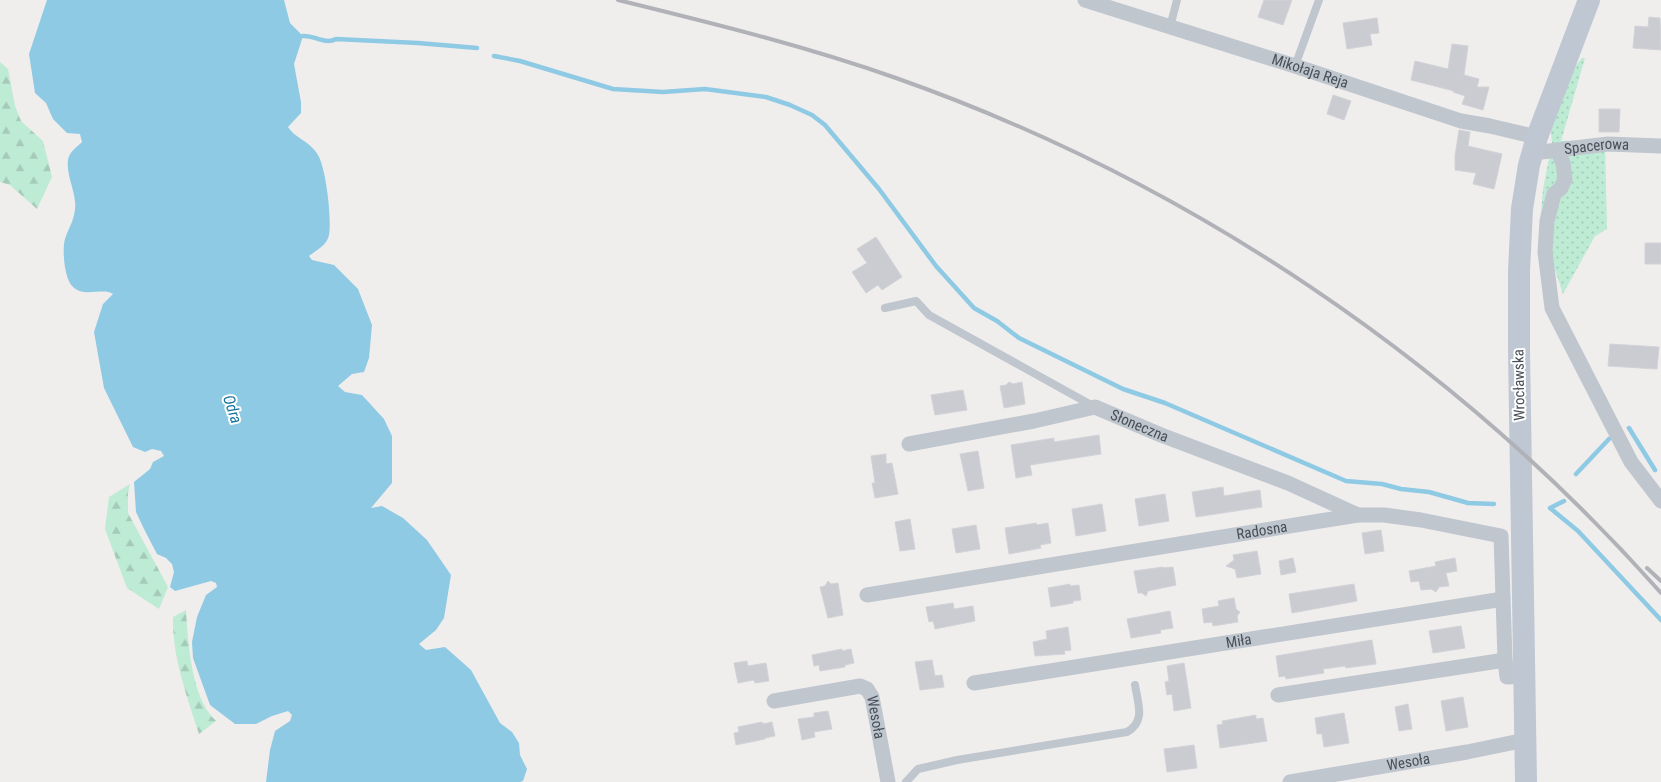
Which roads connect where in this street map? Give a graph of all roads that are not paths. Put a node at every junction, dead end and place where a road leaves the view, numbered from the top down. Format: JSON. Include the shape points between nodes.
{"nodes":[{"id":1,"x":1085,"y":0,"type":"edge"},
{"id":2,"x":1177,"y":0,"type":"edge"},
{"id":3,"x":1319,"y":0,"type":"edge"},
{"id":4,"x":1589,"y":0,"type":"edge"},
{"id":5,"x":1170,"y":27,"type":"junction"},
{"id":6,"x":1295,"y":66,"type":"junction"},
{"id":7,"x":1535,"y":145,"type":"junction"},
{"id":8,"x":1661,"y":146,"type":"edge"},
{"id":9,"x":1557,"y":150,"type":"junction"},
{"id":10,"x":885,"y":308,"type":"dead end"},
{"id":11,"x":1095,"y":407,"type":"junction"},
{"id":12,"x":909,"y":444,"type":"dead end"},
{"id":13,"x":1661,"y":501,"type":"edge"},
{"id":14,"x":1358,"y":515,"type":"junction"},
{"id":15,"x":867,"y":595,"type":"dead end"},
{"id":16,"x":1503,"y":599,"type":"junction"},
{"id":17,"x":1505,"y":660,"type":"junction"},
{"id":18,"x":1524,"y":676,"type":"junction"},
{"id":19,"x":974,"y":683,"type":"dead end"},
{"id":20,"x":1135,"y":685,"type":"dead end"},
{"id":21,"x":1278,"y":695,"type":"dead end"},
{"id":22,"x":774,"y":701,"type":"dead end"},
{"id":23,"x":1525,"y":740,"type":"junction"},
{"id":24,"x":888,"y":782,"type":"edge"},
{"id":25,"x":906,"y":782,"type":"edge"},
{"id":26,"x":1290,"y":782,"type":"edge"},
{"id":27,"x":1526,"y":782,"type":"edge"}],
"edges":[{"from":1,"to":5,"type":"street","name":"Mikołaja Reja"},
{"from":2,"to":5,"type":"lane"},
{"from":3,"to":6,"type":"lane"},
{"from":4,"to":7,"type":"main road","name":"Wrocławska"},
{"from":5,"to":6,"type":"street","name":"Mikołaja Reja"},
{"from":6,"to":7,"type":"street","name":"Mikołaja Reja","via":[[1461,122],[1490,126]]},
{"from":7,"to":9,"type":"street","name":"Spacerowa"},
{"from":7,"to":18,"type":"main road","name":"Wrocławska","via":[[1522,209],[1519,271]]},
{"from":8,"to":9,"type":"street","name":"Spacerowa","via":[[1608,144]]},
{"from":9,"to":13,"type":"street","via":[[1565,179],[1554,194],[1547,221],[1545,252],[1552,308],[1631,462]]},
{"from":10,"to":11,"type":"lane","via":[[916,301],[929,315]]},
{"from":11,"to":12,"type":"street","name":"Słoneczna"},
{"from":11,"to":14,"type":"street","name":"Słoneczna","via":[[1288,483]]},
{"from":14,"to":15,"type":"street","name":"Radosna"},
{"from":14,"to":16,"type":"street","name":"Radosna","via":[[1402,517],[1501,536]]},
{"from":16,"to":17,"type":"street","name":"Radosna"},
{"from":16,"to":19,"type":"street","name":"Miła"},
{"from":17,"to":18,"type":"street","name":"Radosna","via":[[1507,677]]},
{"from":17,"to":21,"type":"street"},
{"from":18,"to":23,"type":"main road","name":"Wrocławska"},
{"from":20,"to":25,"type":"lane","via":[[1139,718],[1136,727],[1127,732],[958,760],[918,770]]},
{"from":22,"to":24,"type":"street","name":"Wesoła","via":[[860,686],[868,689]]},
{"from":23,"to":26,"type":"street","name":"Wesoła"},
{"from":23,"to":27,"type":"main road","name":"Wrocławska"}]}
